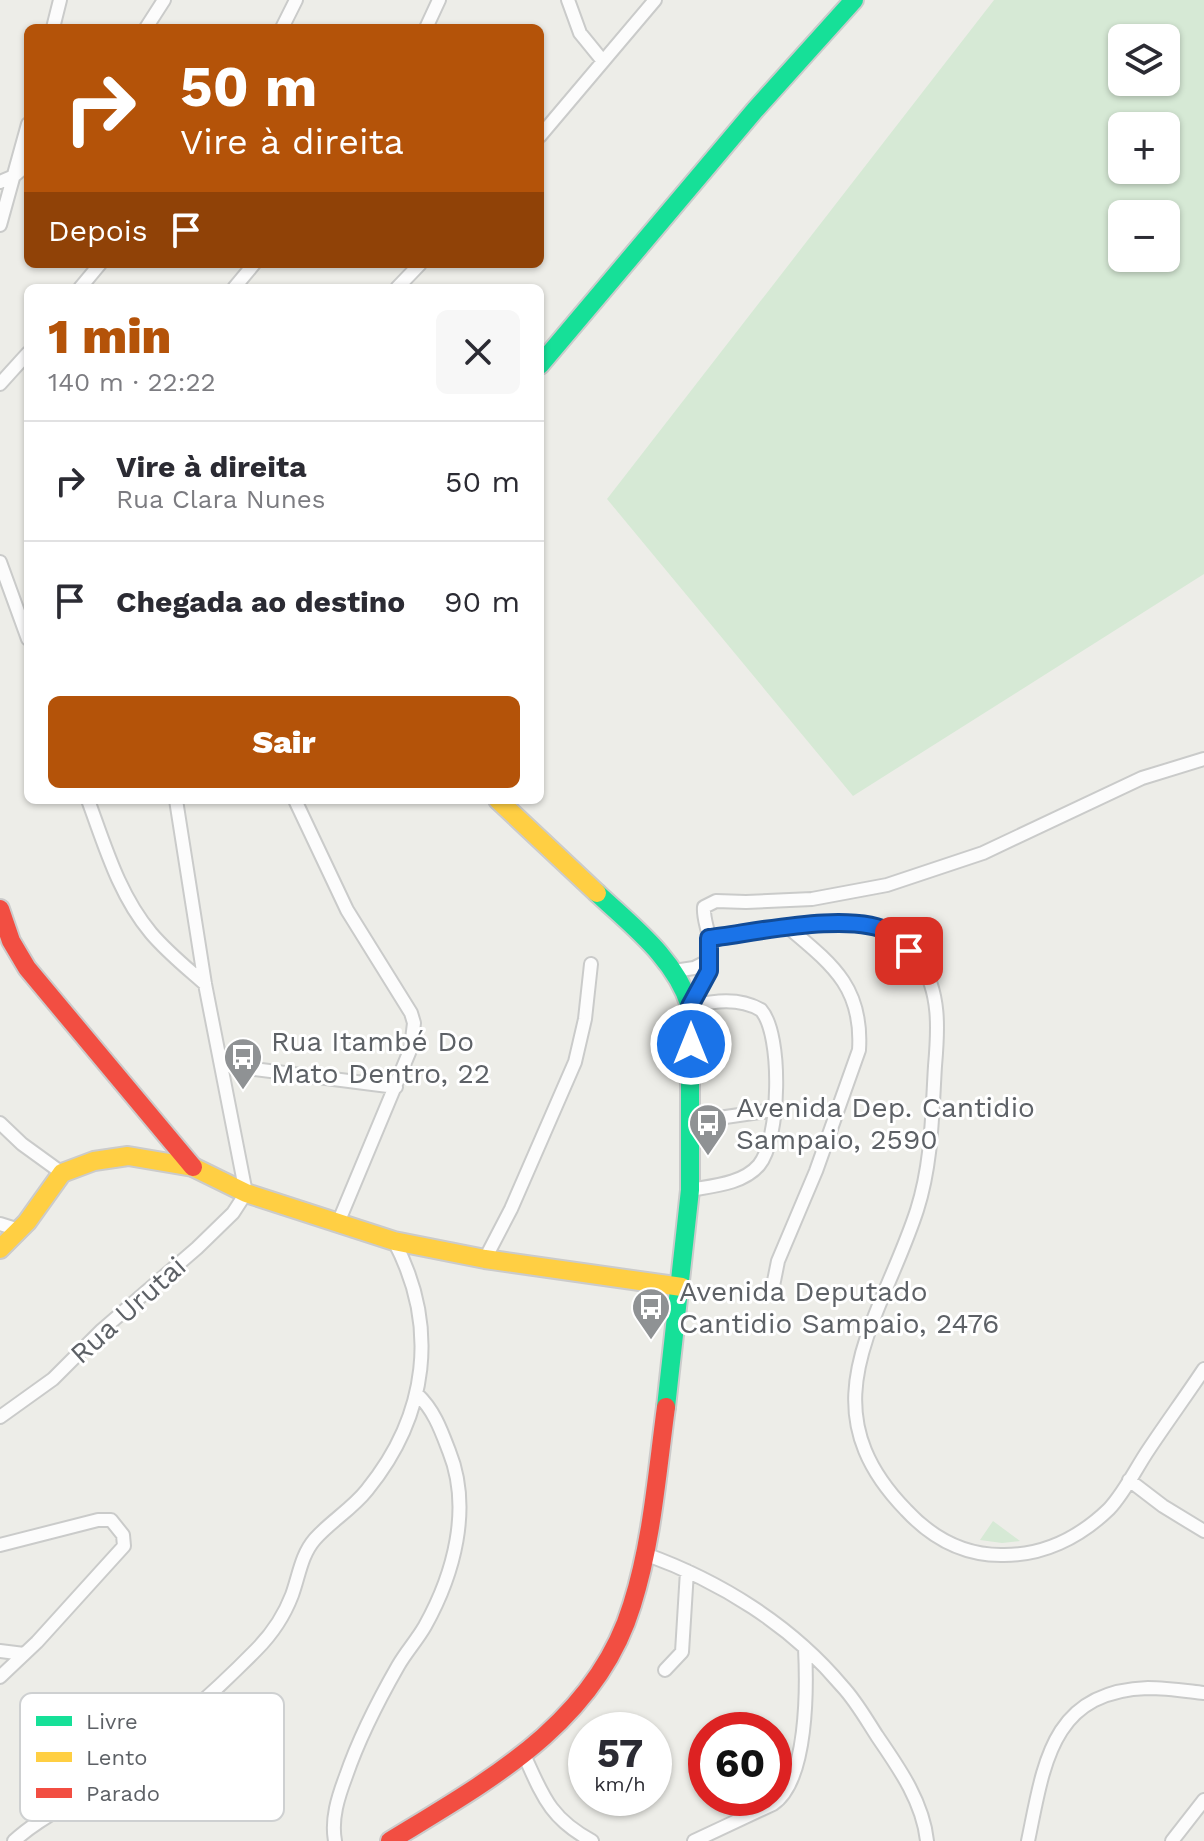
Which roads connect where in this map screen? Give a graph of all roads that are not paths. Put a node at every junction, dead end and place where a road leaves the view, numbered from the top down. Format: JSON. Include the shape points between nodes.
{"nodes":[{"id":1,"x":60,"y":0,"type":"edge"},
{"id":2,"x":164,"y":0,"type":"edge"},
{"id":3,"x":296,"y":0,"type":"edge"},
{"id":4,"x":439,"y":0,"type":"edge"},
{"id":5,"x":568,"y":0,"type":"edge"},
{"id":6,"x":655,"y":0,"type":"edge"},
{"id":7,"x":854,"y":0,"type":"edge"},
{"id":8,"x":54,"y":24,"type":"edge"},
{"id":9,"x":149,"y":24,"type":"edge"},
{"id":10,"x":284,"y":24,"type":"edge"},
{"id":11,"x":428,"y":24,"type":"edge"},
{"id":12,"x":602,"y":60,"type":"junction"},
{"id":13,"x":544,"y":131,"type":"edge"},
{"id":14,"x":24,"y":139,"type":"edge"},
{"id":15,"x":24,"y":167,"type":"edge"},
{"id":16,"x":14,"y":176,"type":"junction"},
{"id":17,"x":0,"y":182,"type":"edge"},
{"id":18,"x":0,"y":225,"type":"edge"},
{"id":19,"x":97,"y":268,"type":"edge"},
{"id":20,"x":251,"y":268,"type":"edge"},
{"id":21,"x":416,"y":268,"type":"edge"},
{"id":22,"x":83,"y":284,"type":"edge"},
{"id":23,"x":237,"y":284,"type":"edge"},
{"id":24,"x":401,"y":284,"type":"edge"},
{"id":25,"x":24,"y":357,"type":"edge"},
{"id":26,"x":544,"y":360,"type":"edge"},
{"id":27,"x":0,"y":384,"type":"edge"},
{"id":28,"x":0,"y":562,"type":"edge"},
{"id":29,"x":24,"y":628,"type":"edge"},
{"id":30,"x":1204,"y":759,"type":"edge"},
{"id":31,"x":89,"y":804,"type":"edge"},
{"id":32,"x":177,"y":804,"type":"edge"},
{"id":33,"x":297,"y":804,"type":"edge"},
{"id":34,"x":502,"y":804,"type":"edge"},
{"id":35,"x":0,"y":909,"type":"edge"},
{"id":36,"x":789,"y":928,"type":"junction"},
{"id":37,"x":709,"y":938,"type":"junction"},
{"id":38,"x":710,"y":960,"type":"junction"},
{"id":39,"x":591,"y":964,"type":"dead end"},
{"id":40,"x":674,"y":971,"type":"junction"},
{"id":41,"x":205,"y":984,"type":"junction"},
{"id":42,"x":690,"y":1006,"type":"junction"},
{"id":43,"x":222,"y":1065,"type":"junction"},
{"id":44,"x":396,"y":1087,"type":"junction"},
{"id":45,"x":774,"y":1110,"type":"junction"},
{"id":46,"x":691,"y":1122,"type":"junction"},
{"id":47,"x":0,"y":1123,"type":"edge"},
{"id":48,"x":193,"y":1167,"type":"junction"},
{"id":49,"x":60,"y":1172,"type":"junction"},
{"id":50,"x":690,"y":1190,"type":"junction"},
{"id":51,"x":246,"y":1193,"type":"junction"},
{"id":52,"x":338,"y":1223,"type":"junction"},
{"id":53,"x":0,"y":1224,"type":"edge"},
{"id":54,"x":19,"y":1230,"type":"junction"},
{"id":55,"x":394,"y":1241,"type":"junction"},
{"id":56,"x":0,"y":1249,"type":"edge"},
{"id":57,"x":485,"y":1259,"type":"junction"},
{"id":58,"x":773,"y":1286,"type":"dead end"},
{"id":59,"x":682,"y":1287,"type":"junction"},
{"id":60,"x":1204,"y":1369,"type":"edge"},
{"id":61,"x":417,"y":1394,"type":"junction"},
{"id":62,"x":0,"y":1417,"type":"edge"},
{"id":63,"x":1129,"y":1480,"type":"junction"},
{"id":64,"x":1204,"y":1531,"type":"edge"},
{"id":65,"x":0,"y":1545,"type":"edge"},
{"id":66,"x":645,"y":1554,"type":"junction"},
{"id":67,"x":687,"y":1571,"type":"junction"},
{"id":68,"x":805,"y":1648,"type":"junction"},
{"id":69,"x":0,"y":1651,"type":"edge"},
{"id":70,"x":24,"y":1654,"type":"junction"},
{"id":71,"x":665,"y":1670,"type":"dead end"},
{"id":72,"x":0,"y":1677,"type":"edge"},
{"id":73,"x":209,"y":1693,"type":"edge"},
{"id":74,"x":1204,"y":1693,"type":"edge"},
{"id":75,"x":525,"y":1757,"type":"junction"},
{"id":76,"x":1204,"y":1800,"type":"edge"},
{"id":77,"x":44,"y":1821,"type":"edge"},
{"id":78,"x":14,"y":1841,"type":"edge"},
{"id":79,"x":335,"y":1841,"type":"edge"},
{"id":80,"x":390,"y":1841,"type":"edge"},
{"id":81,"x":592,"y":1841,"type":"edge"},
{"id":82,"x":694,"y":1841,"type":"edge"},
{"id":83,"x":927,"y":1841,"type":"edge"},
{"id":84,"x":1028,"y":1841,"type":"edge"},
{"id":85,"x":1172,"y":1841,"type":"edge"}],
"edges":[{"from":1,"to":8,"type":"street"},
{"from":2,"to":9,"type":"street"},
{"from":3,"to":10,"type":"street"},
{"from":4,"to":11,"type":"street"},
{"from":5,"to":12,"type":"street","via":[[580,33]]},
{"from":6,"to":12,"type":"street"},
{"from":7,"to":26,"type":"main road"},
{"from":12,"to":13,"type":"street"},
{"from":14,"to":16,"type":"street"},
{"from":15,"to":16,"type":"street"},
{"from":16,"to":17,"type":"street"},
{"from":16,"to":18,"type":"street"},
{"from":19,"to":22,"type":"street"},
{"from":20,"to":23,"type":"street"},
{"from":21,"to":24,"type":"street"},
{"from":25,"to":27,"type":"street"},
{"from":28,"to":29,"type":"street"},
{"from":30,"to":37,"type":"street","via":[[1142,778],[983,853],[916,876],[812,899],[716,901],[704,907]]},
{"from":31,"to":41,"type":"street","via":[[136,913],[168,952]]},
{"from":32,"to":41,"type":"street"},
{"from":33,"to":44,"type":"street","via":[[347,910],[411,1013],[411,1048]]},
{"from":34,"to":40,"type":"main road"},
{"from":35,"to":48,"type":"main road","via":[[27,968]]},
{"from":36,"to":37,"type":"street"},
{"from":36,"to":58,"type":"street","via":[[839,974],[858,1010],[860,1034],[853,1070]]},
{"from":36,"to":63,"type":"street","via":[[861,924],[891,934],[919,962],[935,1003],[932,1135],[925,1174],[863,1348],[854,1388],[857,1427],[868,1461],[921,1527],[959,1549],[990,1555],[1055,1546],[1110,1508]]},
{"from":37,"to":38,"type":"street"},
{"from":38,"to":40,"type":"street"},
{"from":38,"to":42,"type":"street"},
{"from":39,"to":57,"type":"street","via":[[575,1062]]},
{"from":40,"to":42,"type":"main road"},
{"from":41,"to":43,"type":"street"},
{"from":42,"to":45,"type":"street","via":[[730,1001],[755,1007],[766,1016],[774,1051]]},
{"from":42,"to":46,"type":"main road"},
{"from":43,"to":44,"type":"street"},
{"from":43,"to":51,"type":"street"},
{"from":44,"to":52,"type":"street"},
{"from":45,"to":46,"type":"street"},
{"from":45,"to":50,"type":"street","via":[[773,1133],[758,1166],[726,1183]]},
{"from":46,"to":50,"type":"main road"},
{"from":47,"to":49,"type":"street"},
{"from":48,"to":49,"type":"main road","via":[[128,1156]]},
{"from":48,"to":51,"type":"main road"},
{"from":49,"to":54,"type":"main road"},
{"from":50,"to":59,"type":"main road"},
{"from":51,"to":52,"type":"main road"},
{"from":51,"to":62,"type":"street","name":"Rua Urutai","via":[[197,1248],[53,1379]]},
{"from":52,"to":55,"type":"main road"},
{"from":53,"to":54,"type":"street"},
{"from":54,"to":56,"type":"main road"},
{"from":55,"to":57,"type":"main road"},
{"from":55,"to":61,"type":"street","via":[[409,1273],[421,1324]]},
{"from":57,"to":59,"type":"main road"},
{"from":59,"to":66,"type":"main road"},
{"from":60,"to":63,"type":"street"},
{"from":61,"to":73,"type":"street","via":[[387,1462],[353,1506],[308,1548],[285,1613],[257,1649]]},
{"from":61,"to":79,"type":"street","via":[[437,1420],[455,1465],[459,1526],[439,1598],[387,1687],[350,1766],[336,1809]]},
{"from":63,"to":64,"type":"street"},
{"from":65,"to":70,"type":"street","via":[[111,1520],[119,1527],[124,1546]]},
{"from":66,"to":67,"type":"street"},
{"from":66,"to":75,"type":"main road","via":[[622,1635],[596,1681],[571,1714]]},
{"from":67,"to":68,"type":"street","via":[[754,1607]]},
{"from":67,"to":71,"type":"street","via":[[682,1652]]},
{"from":68,"to":82,"type":"street","via":[[804,1710],[792,1784],[773,1804]]},
{"from":68,"to":83,"type":"street","via":[[845,1688],[890,1754],[915,1801]]},
{"from":69,"to":70,"type":"street"},
{"from":70,"to":72,"type":"street"},
{"from":74,"to":84,"type":"street","via":[[1148,1688],[1089,1703],[1075,1713],[1053,1744]]},
{"from":75,"to":80,"type":"main road"},
{"from":75,"to":81,"type":"street","via":[[550,1809]]},
{"from":76,"to":85,"type":"street"},
{"from":77,"to":78,"type":"street"}]}
